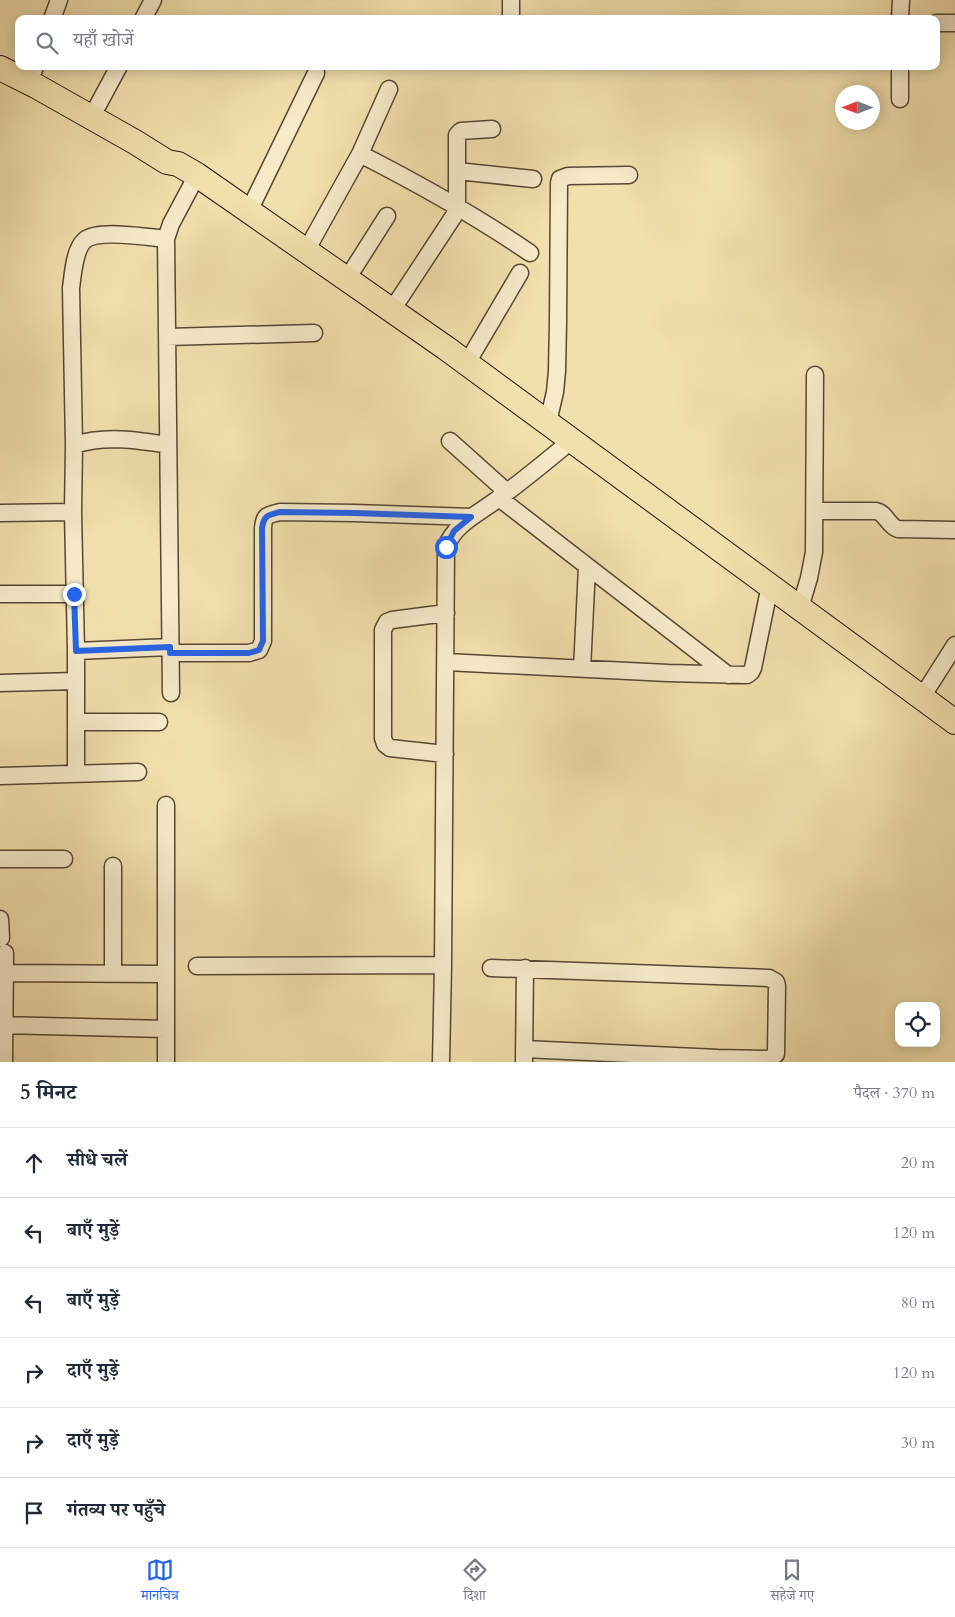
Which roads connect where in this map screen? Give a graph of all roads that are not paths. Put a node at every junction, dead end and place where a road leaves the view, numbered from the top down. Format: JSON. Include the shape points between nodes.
{"nodes":[{"id":1,"x":59,"y":0,"type":"edge"},
{"id":2,"x":153,"y":0,"type":"edge"},
{"id":3,"x":511,"y":0,"type":"edge"},
{"id":4,"x":901,"y":0,"type":"edge"},
{"id":5,"x":53,"y":15,"type":"edge"},
{"id":6,"x":145,"y":15,"type":"edge"},
{"id":7,"x":511,"y":15,"type":"edge"},
{"id":8,"x":900,"y":15,"type":"edge"},
{"id":9,"x":940,"y":23,"type":"edge"},
{"id":10,"x":955,"y":23,"type":"edge"},
{"id":11,"x":0,"y":53,"type":"edge"},
{"id":12,"x":15,"y":60,"type":"edge"},
{"id":13,"x":0,"y":68,"type":"edge"},
{"id":14,"x":35,"y":70,"type":"edge"},
{"id":15,"x":117,"y":70,"type":"edge"},
{"id":16,"x":900,"y":70,"type":"edge"},
{"id":17,"x":316,"y":73,"type":"dead end"},
{"id":18,"x":389,"y":89,"type":"dead end"},
{"id":19,"x":900,"y":99,"type":"dead end"},
{"id":20,"x":98,"y":105,"type":"junction"},
{"id":21,"x":492,"y":129,"type":"dead end"},
{"id":22,"x":360,"y":154,"type":"junction"},
{"id":23,"x":187,"y":170,"type":"junction"},
{"id":24,"x":457,"y":171,"type":"junction"},
{"id":25,"x":629,"y":175,"type":"dead end"},
{"id":26,"x":533,"y":179,"type":"dead end"},
{"id":27,"x":458,"y":207,"type":"junction"},
{"id":28,"x":248,"y":211,"type":"junction"},
{"id":29,"x":387,"y":216,"type":"dead end"},
{"id":30,"x":166,"y":239,"type":"junction"},
{"id":31,"x":306,"y":250,"type":"junction"},
{"id":32,"x":530,"y":253,"type":"dead end"},
{"id":33,"x":520,"y":273,"type":"dead end"},
{"id":34,"x":347,"y":279,"type":"junction"},
{"id":35,"x":392,"y":310,"type":"junction"},
{"id":36,"x":314,"y":333,"type":"dead end"},
{"id":37,"x":167,"y":337,"type":"junction"},
{"id":38,"x":467,"y":363,"type":"junction"},
{"id":39,"x":815,"y":374,"type":"dead end"},
{"id":40,"x":548,"y":422,"type":"junction"},
{"id":41,"x":572,"y":440,"type":"junction"},
{"id":42,"x":450,"y":441,"type":"dead end"},
{"id":43,"x":74,"y":445,"type":"junction"},
{"id":44,"x":168,"y":445,"type":"junction"},
{"id":45,"x":503,"y":495,"type":"junction"},
{"id":46,"x":814,"y":511,"type":"junction"},
{"id":47,"x":73,"y":512,"type":"junction"},
{"id":48,"x":0,"y":513,"type":"edge"},
{"id":49,"x":471,"y":517,"type":"junction"},
{"id":50,"x":955,"y":530,"type":"edge"},
{"id":51,"x":587,"y":567,"type":"junction"},
{"id":52,"x":770,"y":586,"type":"junction"},
{"id":53,"x":0,"y":594,"type":"edge"},
{"id":54,"x":74,"y":594,"type":"junction"},
{"id":55,"x":800,"y":608,"type":"junction"},
{"id":56,"x":446,"y":613,"type":"junction"},
{"id":57,"x":955,"y":645,"type":"edge"},
{"id":58,"x":170,"y":650,"type":"junction"},
{"id":59,"x":76,"y":651,"type":"junction"},
{"id":60,"x":446,"y":662,"type":"junction"},
{"id":61,"x":582,"y":669,"type":"junction"},
{"id":62,"x":728,"y":675,"type":"junction"},
{"id":63,"x":76,"y":681,"type":"junction"},
{"id":64,"x":0,"y":683,"type":"edge"},
{"id":65,"x":171,"y":694,"type":"dead end"},
{"id":66,"x":922,"y":697,"type":"junction"},
{"id":67,"x":76,"y":722,"type":"junction"},
{"id":68,"x":159,"y":722,"type":"dead end"},
{"id":69,"x":955,"y":722,"type":"edge"},
{"id":70,"x":445,"y":754,"type":"junction"},
{"id":71,"x":138,"y":772,"type":"dead end"},
{"id":72,"x":76,"y":774,"type":"junction"},
{"id":73,"x":0,"y":776,"type":"edge"},
{"id":74,"x":166,"y":805,"type":"dead end"},
{"id":75,"x":0,"y":859,"type":"edge"},
{"id":76,"x":64,"y":860,"type":"dead end"},
{"id":77,"x":112,"y":866,"type":"dead end"},
{"id":78,"x":0,"y":919,"type":"edge"},
{"id":79,"x":3,"y":946,"type":"edge"},
{"id":80,"x":443,"y":965,"type":"junction"},
{"id":81,"x":197,"y":966,"type":"dead end"},
{"id":82,"x":491,"y":968,"type":"dead end"},
{"id":83,"x":525,"y":968,"type":"junction"},
{"id":84,"x":5,"y":973,"type":"junction"},
{"id":85,"x":113,"y":974,"type":"junction"},
{"id":86,"x":166,"y":974,"type":"junction"},
{"id":87,"x":2,"y":1025,"type":"edge"},
{"id":88,"x":166,"y":1029,"type":"junction"},
{"id":89,"x":524,"y":1055,"type":"edge"},
{"id":90,"x":718,"y":1060,"type":"edge"},
{"id":91,"x":4,"y":1062,"type":"edge"},
{"id":92,"x":166,"y":1062,"type":"edge"},
{"id":93,"x":441,"y":1062,"type":"edge"}],
"edges":[{"from":1,"to":5,"type":"street"},
{"from":2,"to":6,"type":"street"},
{"from":3,"to":7,"type":"street"},
{"from":4,"to":8,"type":"street"},
{"from":9,"to":10,"type":"street"},
{"from":11,"to":12,"type":"highway"},
{"from":13,"to":23,"type":"highway","via":[[167,162]]},
{"from":14,"to":20,"type":"highway"},
{"from":15,"to":20,"type":"street"},
{"from":16,"to":19,"type":"street"},
{"from":17,"to":28,"type":"street"},
{"from":18,"to":22,"type":"street"},
{"from":20,"to":23,"type":"highway","via":[[141,130]]},
{"from":21,"to":24,"type":"street","via":[[458,132]]},
{"from":22,"to":27,"type":"street"},
{"from":22,"to":31,"type":"street"},
{"from":23,"to":28,"type":"highway"},
{"from":23,"to":30,"type":"street"},
{"from":24,"to":26,"type":"street"},
{"from":24,"to":27,"type":"street"},
{"from":25,"to":40,"type":"street","via":[[568,176],[560,179],[557,371]]},
{"from":27,"to":32,"type":"street"},
{"from":27,"to":35,"type":"street"},
{"from":28,"to":31,"type":"highway"},
{"from":29,"to":34,"type":"street"},
{"from":30,"to":37,"type":"street"},
{"from":30,"to":43,"type":"street","via":[[105,234],[92,236],[80,246],[71,288]]},
{"from":31,"to":34,"type":"highway"},
{"from":33,"to":38,"type":"street"},
{"from":34,"to":35,"type":"highway"},
{"from":35,"to":38,"type":"highway"},
{"from":36,"to":37,"type":"street"},
{"from":37,"to":44,"type":"street"},
{"from":38,"to":40,"type":"highway"},
{"from":39,"to":46,"type":"street"},
{"from":40,"to":41,"type":"highway"},
{"from":41,"to":45,"type":"street"},
{"from":41,"to":52,"type":"highway"},
{"from":42,"to":45,"type":"street"},
{"from":43,"to":44,"type":"street","via":[[102,438]]},
{"from":43,"to":47,"type":"street"},
{"from":44,"to":58,"type":"street"},
{"from":45,"to":49,"type":"street"},
{"from":45,"to":51,"type":"street"},
{"from":46,"to":50,"type":"street","via":[[876,511],[898,530]]},
{"from":46,"to":55,"type":"street","via":[[814,552]]},
{"from":47,"to":48,"type":"street"},
{"from":47,"to":54,"type":"street"},
{"from":49,"to":56,"type":"street","via":[[454,531],[446,547]]},
{"from":49,"to":58,"type":"street","via":[[269,514],[262,528],[263,641],[259,650],[249,653]]},
{"from":51,"to":61,"type":"street"},
{"from":51,"to":62,"type":"street"},
{"from":52,"to":55,"type":"highway"},
{"from":52,"to":62,"type":"street","via":[[754,668],[747,675]]},
{"from":53,"to":54,"type":"street"},
{"from":54,"to":59,"type":"street"},
{"from":55,"to":66,"type":"highway"},
{"from":56,"to":60,"type":"street"},
{"from":56,"to":70,"type":"street","via":[[392,620],[383,630],[385,744],[390,748]]},
{"from":57,"to":66,"type":"street"},
{"from":58,"to":59,"type":"street"},
{"from":58,"to":65,"type":"street"},
{"from":59,"to":63,"type":"street"},
{"from":60,"to":61,"type":"street"},
{"from":60,"to":70,"type":"street"},
{"from":61,"to":62,"type":"street"},
{"from":63,"to":64,"type":"street"},
{"from":63,"to":67,"type":"street"},
{"from":66,"to":69,"type":"highway"},
{"from":67,"to":68,"type":"street"},
{"from":67,"to":72,"type":"street"},
{"from":70,"to":80,"type":"street"},
{"from":71,"to":72,"type":"street"},
{"from":72,"to":73,"type":"street"},
{"from":74,"to":86,"type":"street"},
{"from":75,"to":76,"type":"street"},
{"from":77,"to":85,"type":"street"},
{"from":78,"to":79,"type":"street"},
{"from":79,"to":84,"type":"street"},
{"from":80,"to":81,"type":"street"},
{"from":80,"to":93,"type":"street"},
{"from":82,"to":83,"type":"street"},
{"from":83,"to":89,"type":"street"},
{"from":83,"to":90,"type":"street","via":[[774,980],[778,990],[776,1054],[770,1059]]},
{"from":84,"to":85,"type":"street"},
{"from":84,"to":87,"type":"street"},
{"from":85,"to":86,"type":"street"},
{"from":86,"to":88,"type":"street"},
{"from":87,"to":88,"type":"street"},
{"from":87,"to":91,"type":"street"},
{"from":88,"to":92,"type":"street"},
{"from":89,"to":90,"type":"street"}]}
